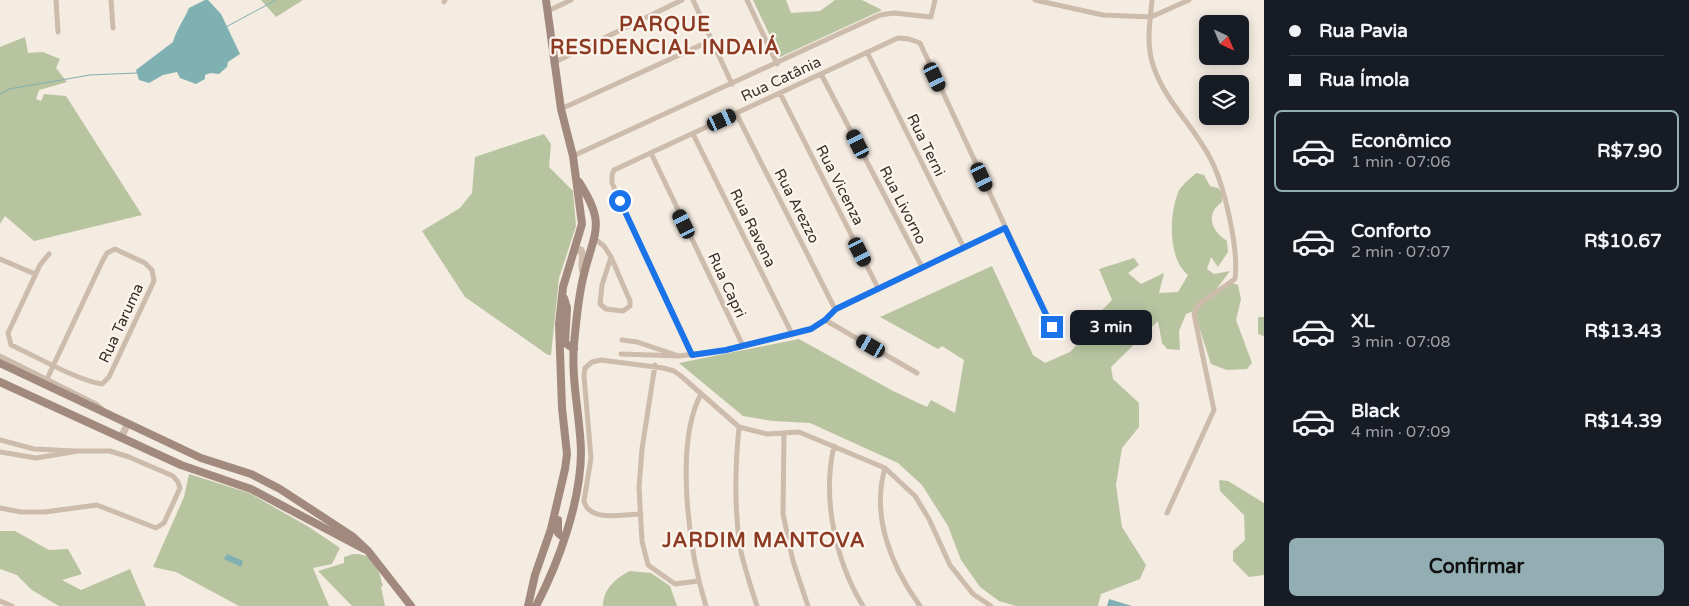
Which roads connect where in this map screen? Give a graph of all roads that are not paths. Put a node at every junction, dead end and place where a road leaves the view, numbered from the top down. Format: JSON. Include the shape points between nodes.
{"nodes":[{"id":1,"x":56,"y":0,"type":"edge"},
{"id":2,"x":111,"y":0,"type":"edge"},
{"id":3,"x":546,"y":0,"type":"edge"},
{"id":4,"x":571,"y":0,"type":"edge"},
{"id":5,"x":682,"y":0,"type":"edge"},
{"id":6,"x":692,"y":0,"type":"edge"},
{"id":7,"x":747,"y":0,"type":"edge"},
{"id":8,"x":935,"y":0,"type":"edge"},
{"id":9,"x":1035,"y":0,"type":"edge"},
{"id":10,"x":1152,"y":0,"type":"edge"},
{"id":11,"x":1189,"y":0,"type":"edge"},
{"id":12,"x":548,"y":11,"type":"junction"},
{"id":13,"x":1151,"y":17,"type":"junction"},
{"id":14,"x":113,"y":28,"type":"dead end"},
{"id":15,"x":58,"y":32,"type":"dead end"},
{"id":16,"x":712,"y":40,"type":"junction"},
{"id":17,"x":866,"y":52,"type":"junction"},
{"id":18,"x":553,"y":64,"type":"junction"},
{"id":19,"x":777,"y":64,"type":"junction"},
{"id":20,"x":821,"y":74,"type":"junction"},
{"id":21,"x":732,"y":84,"type":"junction"},
{"id":22,"x":780,"y":93,"type":"junction"},
{"id":23,"x":561,"y":109,"type":"junction"},
{"id":24,"x":736,"y":113,"type":"junction"},
{"id":25,"x":692,"y":134,"type":"junction"},
{"id":26,"x":651,"y":153,"type":"junction"},
{"id":27,"x":573,"y":156,"type":"junction"},
{"id":28,"x":577,"y":178,"type":"junction"},
{"id":29,"x":1005,"y":228,"type":"junction"},
{"id":30,"x":596,"y":239,"type":"junction"},
{"id":31,"x":964,"y":248,"type":"junction"},
{"id":32,"x":575,"y":251,"type":"junction"},
{"id":33,"x":50,"y":254,"type":"dead end"},
{"id":34,"x":611,"y":257,"type":"junction"},
{"id":35,"x":0,"y":259,"type":"edge"},
{"id":36,"x":922,"y":268,"type":"junction"},
{"id":37,"x":616,"y":270,"type":"junction"},
{"id":38,"x":35,"y":274,"type":"junction"},
{"id":39,"x":584,"y":274,"type":"junction"},
{"id":40,"x":605,"y":276,"type":"junction"},
{"id":41,"x":878,"y":288,"type":"junction"},
{"id":42,"x":562,"y":294,"type":"junction"},
{"id":43,"x":836,"y":309,"type":"junction"},
{"id":44,"x":825,"y":320,"type":"junction"},
{"id":45,"x":1052,"y":327,"type":"dead end"},
{"id":46,"x":792,"y":334,"type":"junction"},
{"id":47,"x":622,"y":340,"type":"dead end"},
{"id":48,"x":743,"y":346,"type":"junction"},
{"id":49,"x":574,"y":348,"type":"junction"},
{"id":50,"x":620,"y":354,"type":"dead end"},
{"id":51,"x":692,"y":355,"type":"junction"},
{"id":52,"x":0,"y":356,"type":"edge"},
{"id":53,"x":680,"y":356,"type":"junction"},
{"id":54,"x":0,"y":363,"type":"edge"},
{"id":55,"x":54,"y":364,"type":"junction"},
{"id":56,"x":655,"y":366,"type":"junction"},
{"id":57,"x":917,"y":373,"type":"dead end"},
{"id":58,"x":47,"y":379,"type":"junction"},
{"id":59,"x":0,"y":382,"type":"edge"},
{"id":60,"x":701,"y":394,"type":"junction"},
{"id":61,"x":105,"y":413,"type":"junction"},
{"id":62,"x":127,"y":425,"type":"junction"},
{"id":63,"x":739,"y":427,"type":"junction"},
{"id":64,"x":784,"y":434,"type":"junction"},
{"id":65,"x":121,"y":438,"type":"junction"},
{"id":66,"x":0,"y":440,"type":"edge"},
{"id":67,"x":834,"y":446,"type":"junction"},
{"id":68,"x":78,"y":451,"type":"junction"},
{"id":69,"x":0,"y":452,"type":"edge"},
{"id":70,"x":885,"y":468,"type":"junction"},
{"id":71,"x":561,"y":492,"type":"junction"},
{"id":72,"x":573,"y":502,"type":"junction"},
{"id":73,"x":0,"y":508,"type":"edge"},
{"id":74,"x":556,"y":511,"type":"junction"},
{"id":75,"x":641,"y":514,"type":"junction"},
{"id":76,"x":1167,"y":514,"type":"dead end"},
{"id":77,"x":564,"y":538,"type":"junction"},
{"id":78,"x":368,"y":551,"type":"junction"},
{"id":79,"x":698,"y":581,"type":"junction"},
{"id":80,"x":0,"y":600,"type":"edge"},
{"id":81,"x":12,"y":606,"type":"edge"},
{"id":82,"x":411,"y":606,"type":"edge"},
{"id":83,"x":528,"y":606,"type":"edge"},
{"id":84,"x":536,"y":606,"type":"edge"},
{"id":85,"x":706,"y":606,"type":"edge"},
{"id":86,"x":757,"y":606,"type":"edge"},
{"id":87,"x":808,"y":606,"type":"edge"},
{"id":88,"x":863,"y":606,"type":"edge"},
{"id":89,"x":920,"y":606,"type":"edge"},
{"id":90,"x":990,"y":606,"type":"edge"}],
"edges":[{"from":1,"to":15,"type":"street"},
{"from":2,"to":14,"type":"street"},
{"from":3,"to":12,"type":"main road"},
{"from":4,"to":12,"type":"street"},
{"from":5,"to":18,"type":"street"},
{"from":6,"to":16,"type":"street"},
{"from":7,"to":19,"type":"street"},
{"from":8,"to":19,"type":"street","via":[[931,17],[880,15]]},
{"from":9,"to":13,"type":"street","via":[[1104,15]]},
{"from":10,"to":13,"type":"street"},
{"from":11,"to":13,"type":"street"},
{"from":12,"to":18,"type":"main road"},
{"from":13,"to":76,"type":"street","via":[[1148,41],[1153,65],[1173,106],[1210,157],[1220,180],[1237,267],[1235,279],[1198,304],[1194,314],[1214,410]]},
{"from":16,"to":21,"type":"street"},
{"from":16,"to":23,"type":"street"},
{"from":17,"to":20,"type":"street","name":"Rua Catânia"},
{"from":17,"to":29,"type":"street","name":"Rua Catânia","via":[[898,38],[910,38],[920,43]]},
{"from":17,"to":31,"type":"street","name":"Rua Terni"},
{"from":18,"to":23,"type":"main road"},
{"from":19,"to":21,"type":"street"},
{"from":20,"to":22,"type":"street","name":"Rua Catânia"},
{"from":20,"to":36,"type":"street","name":"Rua Livorno"},
{"from":21,"to":27,"type":"street"},
{"from":22,"to":24,"type":"street","name":"Rua Catânia"},
{"from":22,"to":41,"type":"street","name":"Rua Vicenza"},
{"from":23,"to":27,"type":"main road"},
{"from":24,"to":25,"type":"street","name":"Rua Catânia"},
{"from":24,"to":43,"type":"street","name":"Rua Arezzo"},
{"from":25,"to":26,"type":"street","name":"Rua Catânia"},
{"from":25,"to":46,"type":"street","name":"Rua Ravena"},
{"from":26,"to":48,"type":"street","name":"Rua Capri"},
{"from":26,"to":51,"type":"street","name":"Rua Catânia","via":[[614,170],[612,183]]},
{"from":27,"to":28,"type":"main road"},
{"from":28,"to":30,"type":"main road","via":[[590,198],[596,216]]},
{"from":28,"to":32,"type":"main road","via":[[582,224]]},
{"from":29,"to":31,"type":"street"},
{"from":29,"to":45,"type":"street"},
{"from":30,"to":34,"type":"street"},
{"from":30,"to":39,"type":"main road"},
{"from":31,"to":36,"type":"street"},
{"from":32,"to":39,"type":"street","via":[[583,252],[581,270]]},
{"from":32,"to":42,"type":"main road"},
{"from":33,"to":38,"type":"street","name":"Rua Taruma"},
{"from":34,"to":37,"type":"street"},
{"from":34,"to":40,"type":"street"},
{"from":35,"to":38,"type":"street"},
{"from":36,"to":41,"type":"street"},
{"from":37,"to":40,"type":"street"},
{"from":37,"to":40,"type":"street","via":[[630,301],[627,310],[606,309],[600,304]]},
{"from":38,"to":55,"type":"street","name":"Rua Taruma","via":[[8,339],[11,345]]},
{"from":39,"to":49,"type":"main road"},
{"from":41,"to":43,"type":"street"},
{"from":42,"to":49,"type":"main road","via":[[567,308],[565,343]]},
{"from":42,"to":71,"type":"main road","via":[[559,335],[567,454]]},
{"from":43,"to":44,"type":"street"},
{"from":44,"to":46,"type":"street","via":[[811,329]]},
{"from":44,"to":57,"type":"street"},
{"from":46,"to":48,"type":"street"},
{"from":47,"to":53,"type":"street"},
{"from":48,"to":51,"type":"street"},
{"from":49,"to":72,"type":"main road","via":[[581,450]]},
{"from":50,"to":53,"type":"street"},
{"from":51,"to":53,"type":"street"},
{"from":52,"to":58,"type":"street"},
{"from":54,"to":61,"type":"main road"},
{"from":55,"to":55,"type":"street","name":"Rua Taruma","via":[[94,383],[102,384],[109,377],[154,281],[152,270],[145,263],[115,249],[107,253]]},
{"from":55,"to":58,"type":"street"},
{"from":56,"to":60,"type":"street","via":[[674,371]]},
{"from":56,"to":75,"type":"street","via":[[638,487]]},
{"from":56,"to":75,"type":"street","via":[[601,360],[585,368],[584,376],[591,458],[585,507],[595,515]]},
{"from":58,"to":61,"type":"street","via":[[96,404]]},
{"from":59,"to":65,"type":"main road"},
{"from":60,"to":63,"type":"street"},
{"from":60,"to":79,"type":"street","via":[[693,409],[687,506]]},
{"from":61,"to":62,"type":"main road"},
{"from":62,"to":65,"type":"street"},
{"from":62,"to":78,"type":"main road","via":[[201,458],[266,481],[352,536]]},
{"from":63,"to":64,"type":"street","via":[[767,434]]},
{"from":63,"to":86,"type":"street","via":[[735,467],[737,519],[741,549]]},
{"from":64,"to":67,"type":"street","via":[[799,432]]},
{"from":64,"to":87,"type":"street","via":[[783,514],[793,562]]},
{"from":65,"to":78,"type":"main road","via":[[187,467],[251,489]]},
{"from":66,"to":68,"type":"street","via":[[34,449]]},
{"from":67,"to":70,"type":"street"},
{"from":67,"to":88,"type":"street","via":[[830,464],[830,501],[834,530],[849,581]]},
{"from":68,"to":69,"type":"street","via":[[36,458]]},
{"from":68,"to":73,"type":"street","via":[[100,450],[120,454],[176,479],[180,488],[164,523],[156,528],[150,527],[97,505],[38,512]]},
{"from":70,"to":89,"type":"street","via":[[879,503],[885,538]]},
{"from":70,"to":90,"type":"street","via":[[915,496],[950,565],[973,594]]},
{"from":71,"to":72,"type":"main road"},
{"from":71,"to":74,"type":"main road"},
{"from":72,"to":77,"type":"main road"},
{"from":74,"to":77,"type":"main road","via":[[556,528]]},
{"from":74,"to":83,"type":"main road"},
{"from":75,"to":79,"type":"street","via":[[642,541],[648,565],[677,585]]},
{"from":77,"to":84,"type":"main road","via":[[549,582]]},
{"from":78,"to":82,"type":"main road"},
{"from":79,"to":85,"type":"street"},
{"from":80,"to":81,"type":"street"}]}
